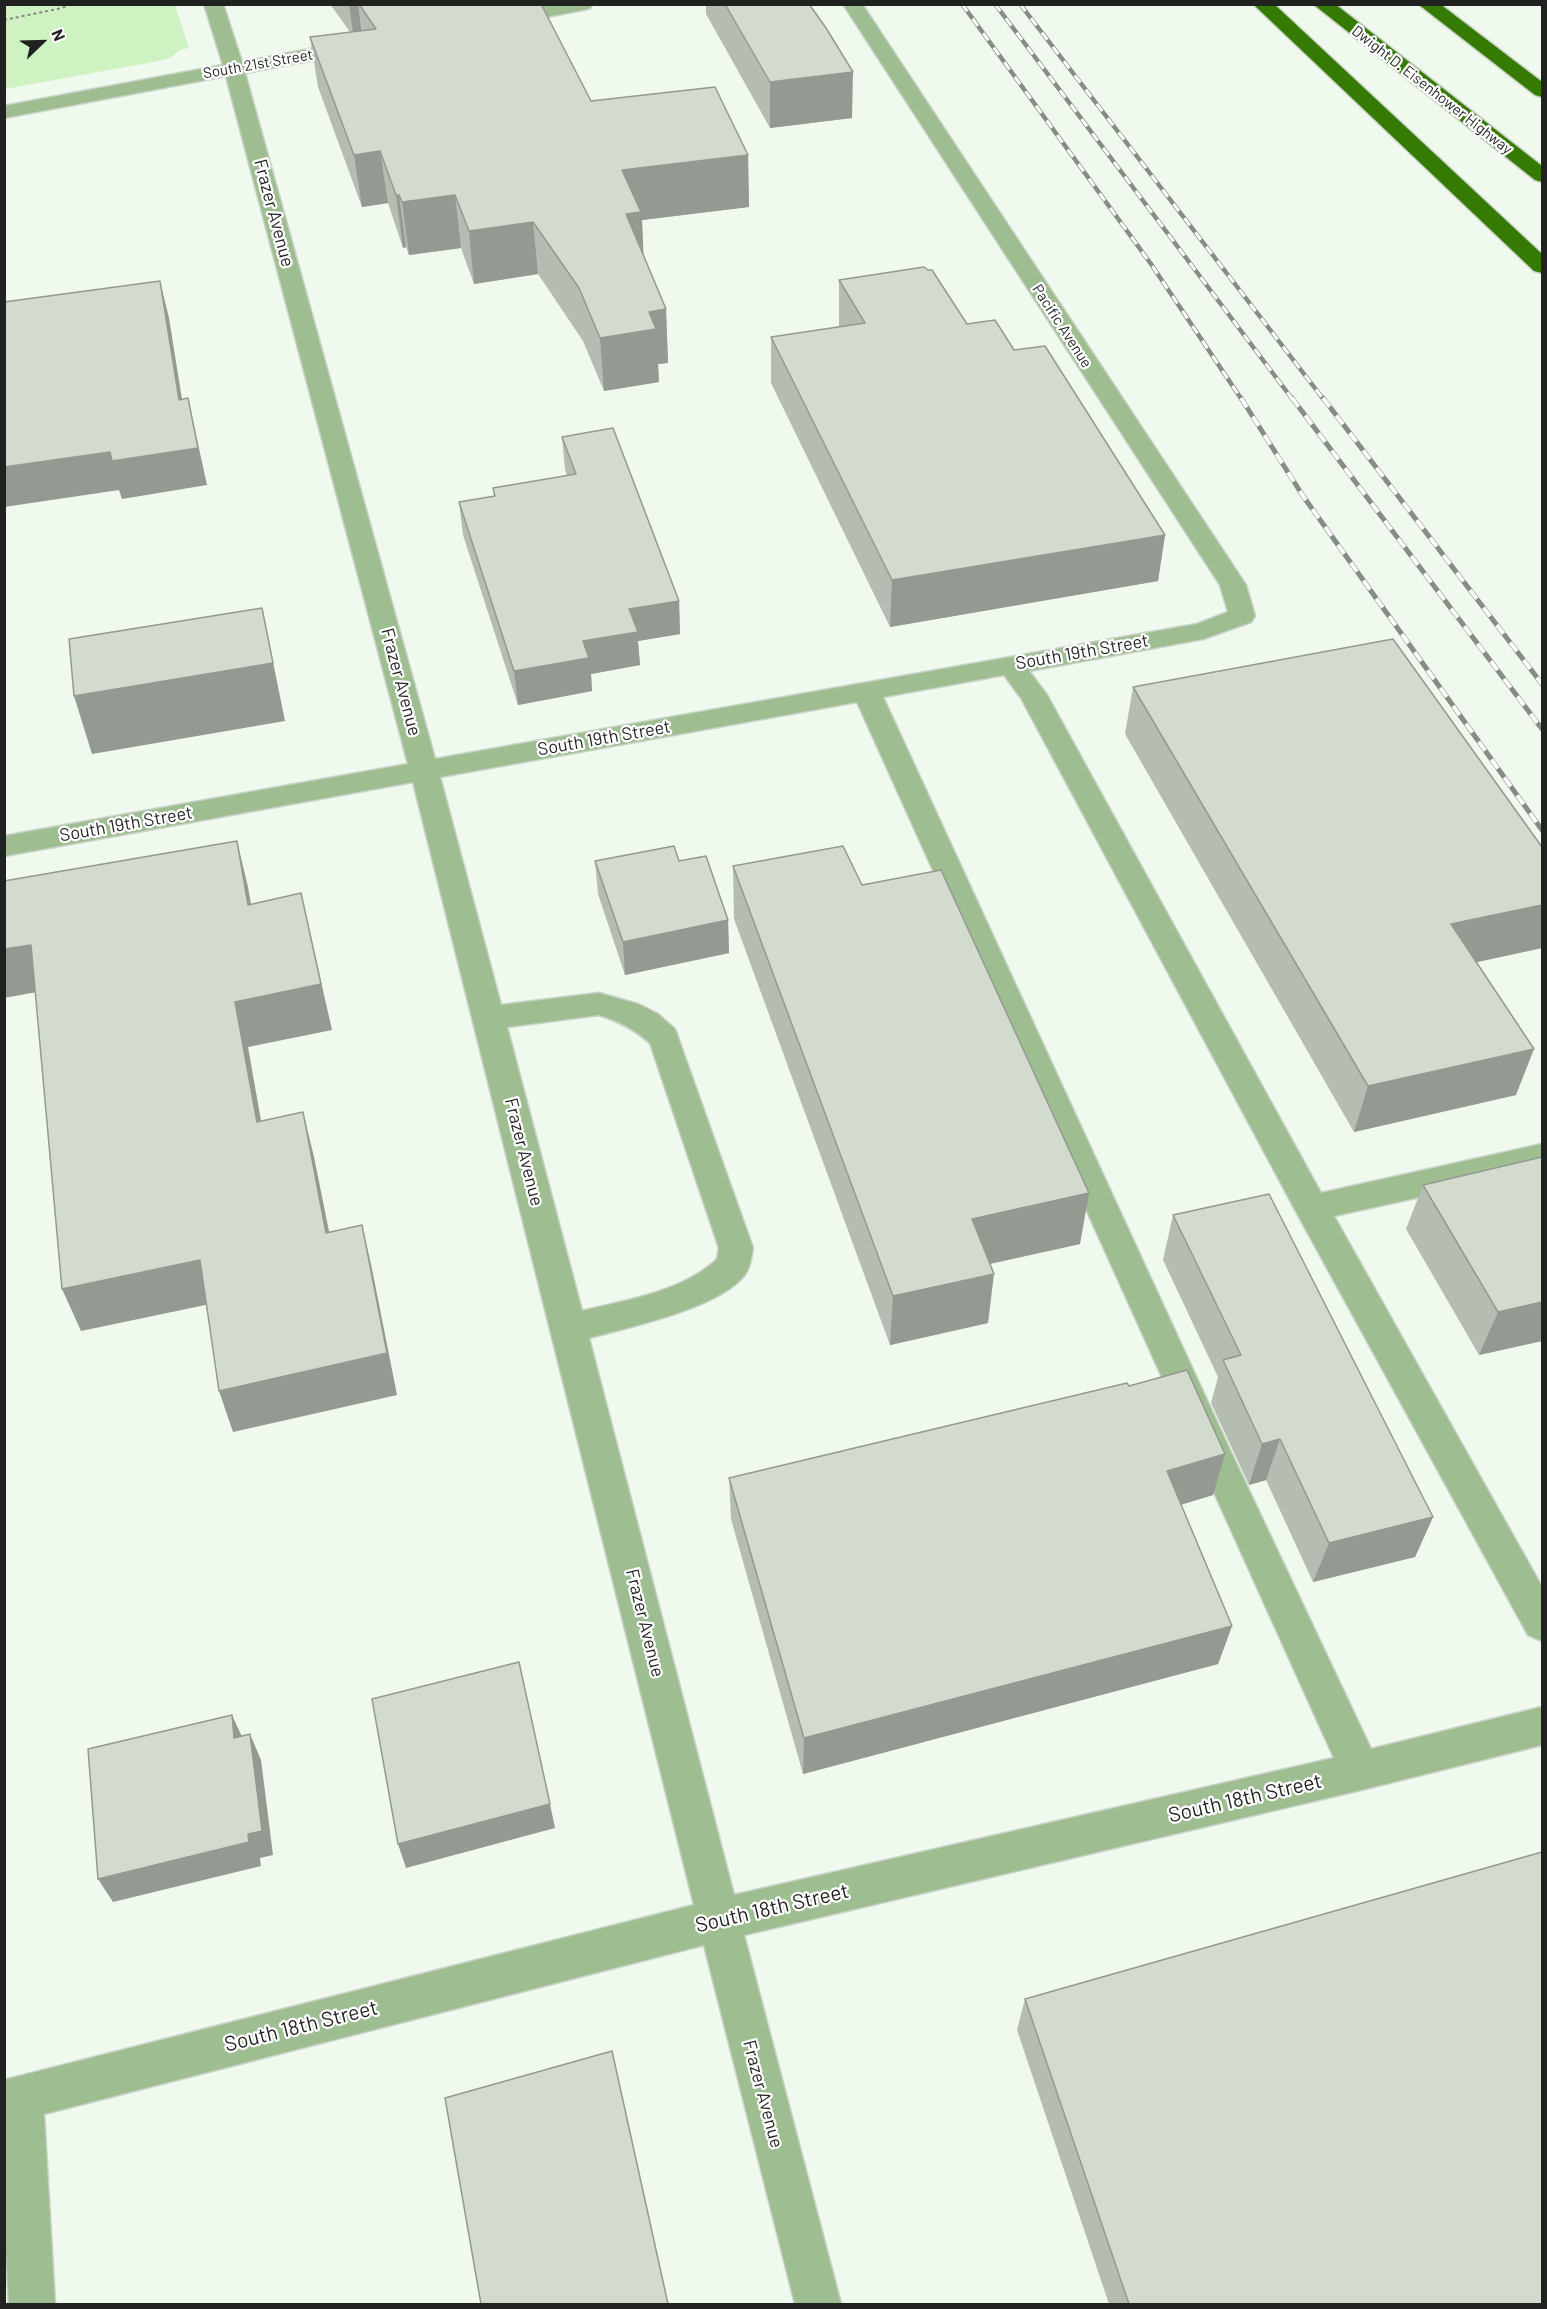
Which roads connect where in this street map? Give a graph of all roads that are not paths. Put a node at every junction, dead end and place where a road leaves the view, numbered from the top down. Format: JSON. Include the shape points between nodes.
{"nodes":[{"id":1,"x":213,"y":4,"type":"edge"},
{"id":2,"x":583,"y":4,"type":"edge"},
{"id":3,"x":852,"y":4,"type":"edge"},
{"id":4,"x":1262,"y":4,"type":"edge"},
{"id":5,"x":1322,"y":4,"type":"edge"},
{"id":6,"x":1427,"y":4,"type":"edge"},
{"id":7,"x":478,"y":24,"type":"edge"},
{"id":8,"x":374,"y":43,"type":"edge"},
{"id":9,"x":234,"y":68,"type":"junction"},
{"id":10,"x":1542,"y":91,"type":"edge"},
{"id":11,"x":4,"y":112,"type":"edge"},
{"id":12,"x":1542,"y":176,"type":"edge"},
{"id":13,"x":1542,"y":266,"type":"edge"},
{"id":14,"x":1203,"y":631,"type":"joint"},
{"id":15,"x":1010,"y":665,"type":"junction"},
{"id":16,"x":866,"y":691,"type":"junction"},
{"id":17,"x":424,"y":770,"type":"junction"},
{"id":18,"x":4,"y":846,"type":"edge"},
{"id":19,"x":489,"y":1018,"type":"junction"},
{"id":20,"x":1542,"y":1157,"type":"edge"},
{"id":21,"x":1311,"y":1208,"type":"junction"},
{"id":22,"x":569,"y":1329,"type":"junction"},
{"id":23,"x":1542,"y":1623,"type":"edge"},
{"id":24,"x":1542,"y":1726,"type":"edge"},
{"id":25,"x":1361,"y":1771,"type":"junction"},
{"id":26,"x":718,"y":1920,"type":"junction"},
{"id":27,"x":13,"y":2100,"type":"edge"},
{"id":28,"x":32,"y":2304,"type":"edge"},
{"id":29,"x":818,"y":2304,"type":"edge"}],
"edges":[{"from":1,"to":9,"type":"street","name":"Frazer Avenue"},
{"from":2,"to":7,"type":"street"},
{"from":3,"to":14,"type":"street","name":"Pacific Avenue","via":[[1233,585],[1242,616]]},
{"from":4,"to":13,"type":"highway"},
{"from":5,"to":12,"type":"highway","name":"Dwight D. Eisenhower Highway"},
{"from":6,"to":10,"type":"highway"},
{"from":8,"to":9,"type":"street","name":"South 21st Street"},
{"from":9,"to":11,"type":"street","name":"South 21st Street"},
{"from":9,"to":17,"type":"street","name":"Frazer Avenue"},
{"from":14,"to":15,"type":"street","name":"South 19th Street"},
{"from":15,"to":16,"type":"street","name":"South 19th Street"},
{"from":15,"to":21,"type":"street","via":[[1033,695]]},
{"from":16,"to":17,"type":"street","name":"South 19th Street"},
{"from":16,"to":25,"type":"street"},
{"from":17,"to":18,"type":"street","name":"South 19th Street"},
{"from":17,"to":19,"type":"street","name":"Frazer Avenue"},
{"from":19,"to":22,"type":"street","name":"Frazer Avenue"},
{"from":19,"to":22,"type":"street","via":[[599,1004],[647,1022],[664,1037],[736,1248],[732,1266],[709,1284]]},
{"from":20,"to":21,"type":"street"},
{"from":21,"to":23,"type":"street"},
{"from":22,"to":26,"type":"street","name":"Frazer Avenue"},
{"from":24,"to":25,"type":"street","name":"South 18th Street"},
{"from":25,"to":26,"type":"street","name":"South 18th Street"},
{"from":26,"to":27,"type":"street","name":"South 18th Street"},
{"from":26,"to":29,"type":"street","name":"Frazer Avenue"},
{"from":27,"to":28,"type":"street"}]}
